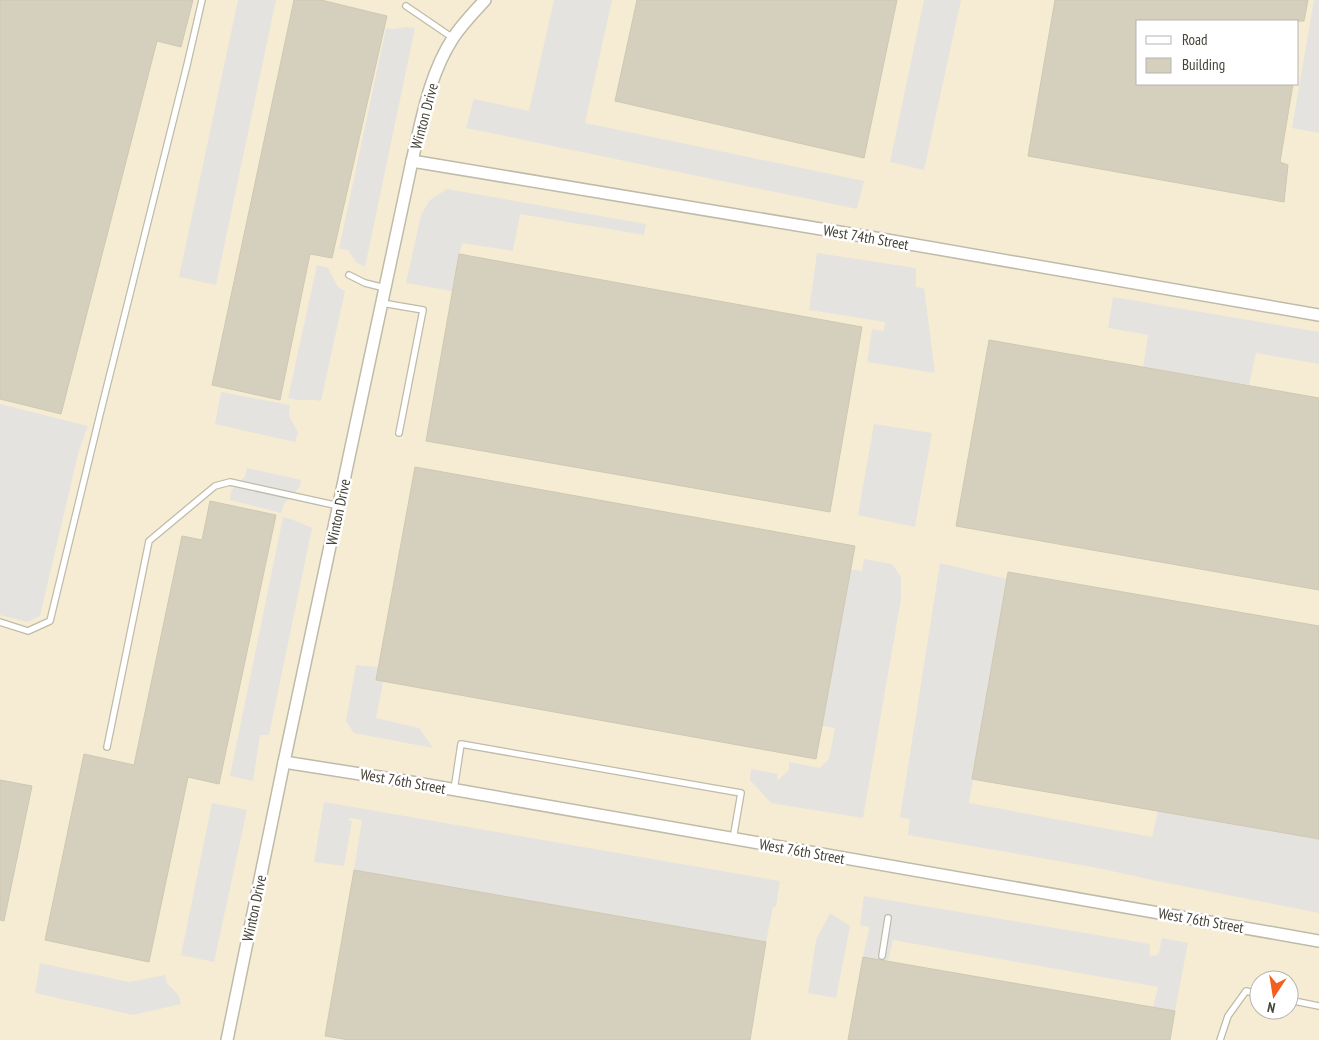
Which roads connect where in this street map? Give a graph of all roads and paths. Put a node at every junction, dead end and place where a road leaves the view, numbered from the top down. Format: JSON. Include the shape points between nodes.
{"nodes":[{"id":1,"x":202,"y":0,"type":"edge"},
{"id":2,"x":485,"y":0,"type":"edge"},
{"id":3,"x":406,"y":6,"type":"dead end"},
{"id":4,"x":453,"y":38,"type":"junction"},
{"id":5,"x":412,"y":161,"type":"junction"},
{"id":6,"x":349,"y":274,"type":"dead end"},
{"id":7,"x":385,"y":288,"type":"junction"},
{"id":8,"x":382,"y":302,"type":"junction"},
{"id":9,"x":1319,"y":315,"type":"edge"},
{"id":10,"x":399,"y":433,"type":"dead end"},
{"id":11,"x":339,"y":506,"type":"junction"},
{"id":12,"x":0,"y":622,"type":"edge"},
{"id":13,"x":107,"y":747,"type":"dead end"},
{"id":14,"x":284,"y":762,"type":"junction"},
{"id":15,"x":454,"y":790,"type":"junction"},
{"id":16,"x":733,"y":839,"type":"junction"},
{"id":17,"x":888,"y":918,"type":"dead end"},
{"id":18,"x":1319,"y":940,"type":"edge"},
{"id":19,"x":882,"y":956,"type":"dead end"},
{"id":20,"x":1249,"y":992,"type":"edge"},
{"id":21,"x":1299,"y":1002,"type":"edge"},
{"id":22,"x":1319,"y":1006,"type":"edge"},
{"id":23,"x":227,"y":1040,"type":"edge"},
{"id":24,"x":1220,"y":1040,"type":"edge"}],
"edges":[{"from":1,"to":12,"type":"lane","via":[[50,621],[28,631]]},
{"from":2,"to":4,"type":"street","name":"Winton Drive"},
{"from":3,"to":4,"type":"lane"},
{"from":4,"to":5,"type":"street","name":"Winton Drive","via":[[429,91]]},
{"from":5,"to":7,"type":"street","name":"Winton Drive"},
{"from":5,"to":9,"type":"street","name":"West 74th Street"},
{"from":6,"to":7,"type":"lane","via":[[365,283]]},
{"from":7,"to":8,"type":"street","name":"Winton Drive"},
{"from":8,"to":10,"type":"lane","via":[[423,310]]},
{"from":8,"to":11,"type":"street","name":"Winton Drive"},
{"from":11,"to":13,"type":"lane","via":[[230,482],[215,486],[149,540]]},
{"from":11,"to":14,"type":"street","name":"Winton Drive"},
{"from":14,"to":15,"type":"street","name":"West 76th Street"},
{"from":14,"to":23,"type":"street","name":"Winton Drive"},
{"from":15,"to":16,"type":"street","name":"West 76th Street"},
{"from":15,"to":16,"type":"lane","via":[[461,744],[548,759],[741,793]]},
{"from":16,"to":18,"type":"street","name":"West 76th Street"},
{"from":17,"to":19,"type":"lane"},
{"from":20,"to":24,"type":"lane","via":[[1246,991],[1228,1016]]},
{"from":21,"to":22,"type":"lane"}]}
